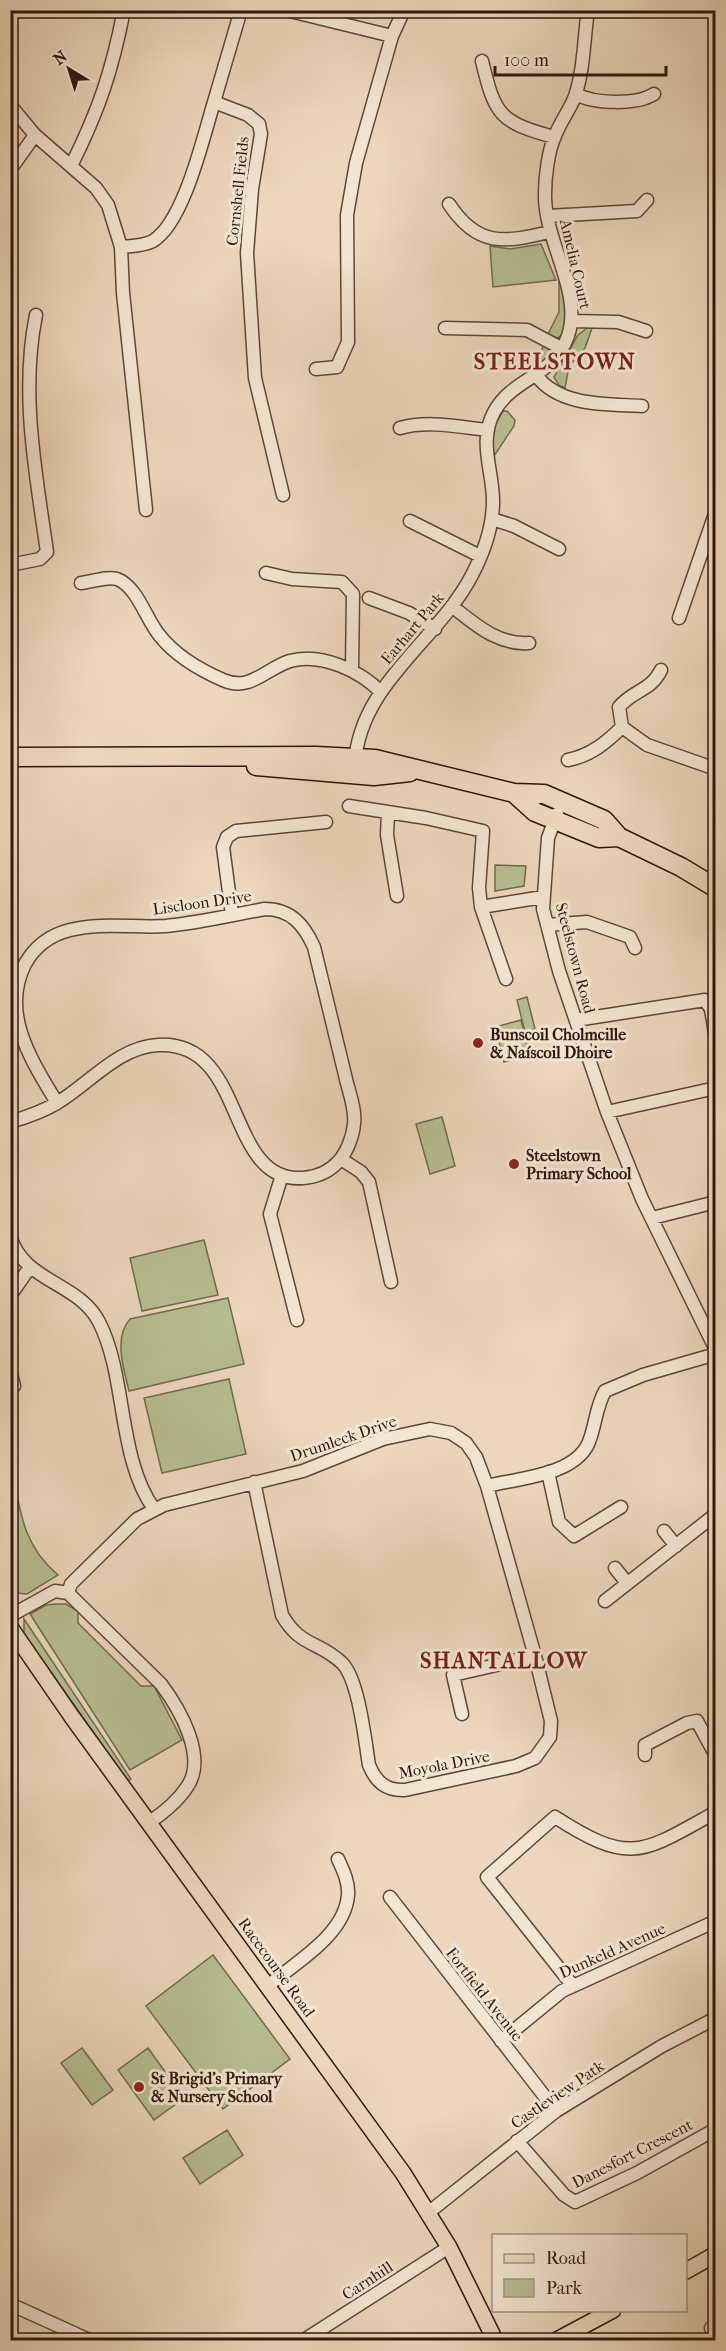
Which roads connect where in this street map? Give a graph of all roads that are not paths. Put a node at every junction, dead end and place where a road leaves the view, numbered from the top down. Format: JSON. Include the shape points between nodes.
{"nodes":[{"id":1,"x":124,"y":10,"type":"edge"},
{"id":2,"x":241,"y":10,"type":"edge"},
{"id":3,"x":404,"y":10,"type":"edge"},
{"id":4,"x":588,"y":10,"type":"edge"},
{"id":5,"x":292,"y":11,"type":"edge"},
{"id":6,"x":392,"y":36,"type":"junction"},
{"id":7,"x":482,"y":61,"type":"dead end"},
{"id":8,"x":576,"y":94,"type":"junction"},
{"id":9,"x":654,"y":94,"type":"dead end"},
{"id":10,"x":214,"y":102,"type":"junction"},
{"id":11,"x":10,"y":105,"type":"edge"},
{"id":12,"x":35,"y":135,"type":"junction"},
{"id":13,"x":554,"y":137,"type":"junction"},
{"id":14,"x":71,"y":166,"type":"junction"},
{"id":15,"x":10,"y":170,"type":"edge"},
{"id":16,"x":647,"y":200,"type":"dead end"},
{"id":17,"x":449,"y":204,"type":"dead end"},
{"id":18,"x":548,"y":216,"type":"junction"},
{"id":19,"x":549,"y":232,"type":"junction"},
{"id":20,"x":121,"y":247,"type":"junction"},
{"id":21,"x":36,"y":315,"type":"dead end"},
{"id":22,"x":572,"y":321,"type":"junction"},
{"id":23,"x":445,"y":328,"type":"dead end"},
{"id":24,"x":646,"y":331,"type":"dead end"},
{"id":25,"x":561,"y":348,"type":"junction"},
{"id":26,"x":316,"y":369,"type":"dead end"},
{"id":27,"x":536,"y":375,"type":"junction"},
{"id":28,"x":642,"y":406,"type":"dead end"},
{"id":29,"x":400,"y":428,"type":"dead end"},
{"id":30,"x":488,"y":430,"type":"junction"},
{"id":31,"x":282,"y":495,"type":"dead end"},
{"id":32,"x":146,"y":510,"type":"dead end"},
{"id":33,"x":716,"y":511,"type":"edge"},
{"id":34,"x":492,"y":519,"type":"junction"},
{"id":35,"x":410,"y":521,"type":"dead end"},
{"id":36,"x":559,"y":549,"type":"dead end"},
{"id":37,"x":480,"y":556,"type":"junction"},
{"id":38,"x":10,"y":565,"type":"edge"},
{"id":39,"x":266,"y":573,"type":"dead end"},
{"id":40,"x":81,"y":584,"type":"dead end"},
{"id":41,"x":369,"y":598,"type":"dead end"},
{"id":42,"x":453,"y":607,"type":"junction"},
{"id":43,"x":679,"y":618,"type":"dead end"},
{"id":44,"x":435,"y":629,"type":"junction"},
{"id":45,"x":529,"y":643,"type":"dead end"},
{"id":46,"x":352,"y":670,"type":"junction"},
{"id":47,"x":661,"y":670,"type":"dead end"},
{"id":48,"x":381,"y":692,"type":"junction"},
{"id":49,"x":622,"y":728,"type":"junction"},
{"id":50,"x":10,"y":757,"type":"edge"},
{"id":51,"x":568,"y":760,"type":"dead end"},
{"id":52,"x":355,"y":766,"type":"junction"},
{"id":53,"x":716,"y":769,"type":"edge"},
{"id":54,"x":514,"y":793,"type":"junction"},
{"id":55,"x":562,"y":802,"type":"junction"},
{"id":56,"x":349,"y":806,"type":"dead end"},
{"id":57,"x":388,"y":812,"type":"junction"},
{"id":58,"x":554,"y":820,"type":"junction"},
{"id":59,"x":326,"y":822,"type":"dead end"},
{"id":60,"x":619,"y":837,"type":"junction"},
{"id":61,"x":716,"y":888,"type":"edge"},
{"id":62,"x":397,"y":896,"type":"dead end"},
{"id":63,"x":543,"y":897,"type":"junction"},
{"id":64,"x":481,"y":907,"type":"junction"},
{"id":65,"x":232,"y":915,"type":"junction"},
{"id":66,"x":547,"y":925,"type":"junction"},
{"id":67,"x":635,"y":948,"type":"dead end"},
{"id":68,"x":506,"y":979,"type":"dead end"},
{"id":69,"x":576,"y":1020,"type":"junction"},
{"id":70,"x":716,"y":1038,"type":"edge"},
{"id":71,"x":716,"y":1088,"type":"edge"},
{"id":72,"x":57,"y":1103,"type":"junction"},
{"id":73,"x":607,"y":1112,"type":"junction"},
{"id":74,"x":10,"y":1122,"type":"edge"},
{"id":75,"x":341,"y":1159,"type":"junction"},
{"id":76,"x":282,"y":1175,"type":"junction"},
{"id":77,"x":716,"y":1202,"type":"edge"},
{"id":78,"x":652,"y":1218,"type":"junction"},
{"id":79,"x":10,"y":1235,"type":"edge"},
{"id":80,"x":30,"y":1267,"type":"junction"},
{"id":81,"x":391,"y":1282,"type":"dead end"},
{"id":82,"x":10,"y":1296,"type":"edge"},
{"id":83,"x":297,"y":1320,"type":"dead end"},
{"id":84,"x":716,"y":1352,"type":"edge"},
{"id":85,"x":10,"y":1370,"type":"edge"},
{"id":86,"x":14,"y":1386,"type":"dead end"},
{"id":87,"x":548,"y":1472,"type":"junction"},
{"id":88,"x":254,"y":1482,"type":"junction"},
{"id":89,"x":487,"y":1486,"type":"junction"},
{"id":90,"x":621,"y":1507,"type":"dead end"},
{"id":91,"x":153,"y":1509,"type":"junction"},
{"id":92,"x":716,"y":1514,"type":"edge"},
{"id":93,"x":664,"y":1531,"type":"dead end"},
{"id":94,"x":676,"y":1546,"type":"junction"},
{"id":95,"x":615,"y":1568,"type":"dead end"},
{"id":96,"x":627,"y":1583,"type":"junction"},
{"id":97,"x":68,"y":1593,"type":"junction"},
{"id":98,"x":605,"y":1601,"type":"dead end"},
{"id":99,"x":10,"y":1616,"type":"edge"},
{"id":100,"x":10,"y":1627,"type":"edge"},
{"id":101,"x":535,"y":1656,"type":"junction"},
{"id":102,"x":462,"y":1714,"type":"dead end"},
{"id":103,"x":645,"y":1755,"type":"dead end"},
{"id":104,"x":716,"y":1756,"type":"edge"},
{"id":105,"x":716,"y":1812,"type":"edge"},
{"id":106,"x":150,"y":1822,"type":"junction"},
{"id":107,"x":338,"y":1859,"type":"dead end"},
{"id":108,"x":390,"y":1897,"type":"dead end"},
{"id":109,"x":716,"y":1921,"type":"edge"},
{"id":110,"x":269,"y":1985,"type":"junction"},
{"id":111,"x":573,"y":1986,"type":"junction"},
{"id":112,"x":716,"y":2018,"type":"edge"},
{"id":113,"x":501,"y":2041,"type":"junction"},
{"id":114,"x":556,"y":2111,"type":"junction"},
{"id":115,"x":716,"y":2129,"type":"edge"},
{"id":116,"x":517,"y":2141,"type":"junction"},
{"id":117,"x":428,"y":2213,"type":"junction"},
{"id":118,"x":449,"y":2247,"type":"junction"},
{"id":119,"x":716,"y":2254,"type":"edge"},
{"id":120,"x":687,"y":2270,"type":"edge"},
{"id":121,"x":10,"y":2304,"type":"edge"},
{"id":122,"x":609,"y":2312,"type":"edge"},
{"id":123,"x":89,"y":2340,"type":"edge"},
{"id":124,"x":304,"y":2340,"type":"edge"},
{"id":125,"x":495,"y":2340,"type":"edge"},
{"id":126,"x":557,"y":2340,"type":"edge"}],
"edges":[{"from":1,"to":14,"type":"street","via":[[112,69]]},
{"from":2,"to":10,"type":"street"},
{"from":3,"to":6,"type":"street"},
{"from":4,"to":8,"type":"street","name":"Amelia Court"},
{"from":5,"to":6,"type":"street"},
{"from":6,"to":26,"type":"street","via":[[356,163],[347,215],[348,342],[337,367]]},
{"from":7,"to":13,"type":"street","via":[[489,93],[507,120]]},
{"from":8,"to":9,"type":"street","via":[[616,102],[645,99]]},
{"from":8,"to":13,"type":"street","name":"Amelia Court"},
{"from":10,"to":20,"type":"street","via":[[182,202],[165,231],[151,242]]},
{"from":10,"to":31,"type":"street","name":"Cornshell Fields","via":[[248,115],[259,124],[261,134],[252,189],[248,264],[255,378]]},
{"from":11,"to":12,"type":"street"},
{"from":12,"to":14,"type":"street"},
{"from":12,"to":15,"type":"street"},
{"from":13,"to":18,"type":"street","name":"Amelia Court","via":[[545,195]]},
{"from":14,"to":20,"type":"street","via":[[108,205]]},
{"from":16,"to":18,"type":"street","via":[[637,210]]},
{"from":17,"to":19,"type":"street","via":[[477,232],[494,240],[513,241]]},
{"from":18,"to":19,"type":"street","name":"Amelia Court"},
{"from":19,"to":22,"type":"street","name":"Amelia Court","via":[[566,282]]},
{"from":20,"to":32,"type":"street"},
{"from":21,"to":38,"type":"street","via":[[29,349],[29,397],[47,552],[40,559]]},
{"from":22,"to":24,"type":"street","via":[[618,322]]},
{"from":22,"to":25,"type":"street","name":"Amelia Court"},
{"from":23,"to":25,"type":"street","via":[[527,330]]},
{"from":25,"to":27,"type":"street","name":"Amelia Court","via":[[551,365]]},
{"from":27,"to":28,"type":"street","via":[[550,389],[579,400]]},
{"from":27,"to":30,"type":"street","name":"Earhart Park","via":[[504,398]]},
{"from":29,"to":30,"type":"street","via":[[413,424]]},
{"from":30,"to":34,"type":"street","name":"Earhart Park","via":[[485,455],[493,499]]},
{"from":33,"to":43,"type":"street"},
{"from":34,"to":36,"type":"street"},
{"from":34,"to":37,"type":"street","name":"Earhart Park"},
{"from":35,"to":37,"type":"street"},
{"from":37,"to":42,"type":"street","name":"Earhart Park"},
{"from":39,"to":46,"type":"street","via":[[342,582],[353,594]]},
{"from":40,"to":46,"type":"street","via":[[115,578],[129,586],[167,644],[208,674],[234,685],[255,681],[290,661],[316,660]]},
{"from":41,"to":44,"type":"street","via":[[409,613]]},
{"from":42,"to":44,"type":"street","name":"Earhart Park"},
{"from":42,"to":45,"type":"street","via":[[499,639]]},
{"from":44,"to":48,"type":"street","name":"Earhart Park"},
{"from":46,"to":48,"type":"street"},
{"from":47,"to":49,"type":"street","via":[[655,683],[628,696],[619,707]]},
{"from":48,"to":52,"type":"street","name":"Earhart Park","via":[[362,728]]},
{"from":49,"to":51,"type":"street","via":[[599,747]]},
{"from":49,"to":53,"type":"street","via":[[647,745]]},
{"from":50,"to":52,"type":"highway","via":[[182,756]]},
{"from":52,"to":54,"type":"highway","via":[[423,771]]},
{"from":54,"to":55,"type":"highway","via":[[544,794]]},
{"from":54,"to":58,"type":"highway","via":[[535,812]]},
{"from":55,"to":58,"type":"street","name":"Steelstown Road"},
{"from":55,"to":60,"type":"highway","via":[[604,820]]},
{"from":56,"to":57,"type":"street"},
{"from":57,"to":62,"type":"street","via":[[387,836]]},
{"from":57,"to":64,"type":"street","via":[[483,831]]},
{"from":58,"to":60,"type":"highway","via":[[599,838]]},
{"from":58,"to":63,"type":"street","name":"Steelstown Road","via":[[548,838]]},
{"from":59,"to":65,"type":"street","via":[[236,831],[227,837],[223,847]]},
{"from":60,"to":61,"type":"highway"},
{"from":63,"to":64,"type":"street"},
{"from":63,"to":66,"type":"street","name":"Steelstown Road"},
{"from":64,"to":68,"type":"street"},
{"from":65,"to":72,"type":"street","name":"Liscloon Drive","via":[[167,926],[72,930],[38,946],[21,972],[15,1008],[26,1048]]},
{"from":65,"to":75,"type":"street","name":"Liscloon Drive","via":[[278,909],[305,927],[355,1123]]},
{"from":66,"to":67,"type":"street","via":[[587,921],[630,938]]},
{"from":66,"to":69,"type":"street","name":"Steelstown Road"},
{"from":69,"to":70,"type":"street","via":[[705,1000],[711,1009]]},
{"from":69,"to":73,"type":"street","name":"Steelstown Road"},
{"from":71,"to":73,"type":"street"},
{"from":72,"to":74,"type":"street"},
{"from":72,"to":76,"type":"street","via":[[139,1049],[158,1045],[182,1049],[214,1071],[230,1095],[261,1162]]},
{"from":73,"to":78,"type":"street","name":"Steelstown Road"},
{"from":75,"to":76,"type":"street","via":[[316,1177]]},
{"from":75,"to":81,"type":"street","via":[[369,1182]]},
{"from":76,"to":83,"type":"street","via":[[270,1214]]},
{"from":77,"to":78,"type":"street"},
{"from":78,"to":84,"type":"street","name":"Steelstown Road"},
{"from":79,"to":80,"type":"street"},
{"from":80,"to":82,"type":"street"},
{"from":80,"to":91,"type":"street","via":[[83,1300],[99,1321],[135,1471]]},
{"from":84,"to":87,"type":"street","via":[[605,1391],[584,1454],[575,1462]]},
{"from":85,"to":86,"type":"street"},
{"from":87,"to":89,"type":"street"},
{"from":87,"to":90,"type":"street","via":[[559,1522],[574,1536]]},
{"from":88,"to":89,"type":"street","name":"Drumleck Drive","via":[[303,1471],[382,1439],[430,1429],[451,1433],[466,1443]]},
{"from":88,"to":91,"type":"street","name":"Drumleck Drive"},
{"from":88,"to":101,"type":"street","name":"Moyola Drive","via":[[282,1615],[299,1639],[345,1665],[352,1680],[369,1765],[385,1787],[405,1790],[516,1766],[535,1758],[550,1737],[551,1721]]},
{"from":89,"to":101,"type":"street","name":"Moyola Drive"},
{"from":91,"to":97,"type":"street","name":"Drumleck Drive","via":[[116,1538],[71,1584]]},
{"from":92,"to":94,"type":"street"},
{"from":93,"to":94,"type":"street"},
{"from":94,"to":96,"type":"street"},
{"from":95,"to":96,"type":"street"},
{"from":96,"to":98,"type":"street"},
{"from":97,"to":99,"type":"street","via":[[55,1591]]},
{"from":97,"to":106,"type":"street","via":[[161,1684],[174,1701],[190,1739],[194,1771],[188,1786]]},
{"from":100,"to":106,"type":"main road","name":"Racecourse Road"},
{"from":101,"to":102,"type":"street","via":[[453,1675]]},
{"from":103,"to":104,"type":"street","via":[[645,1745],[697,1721]]},
{"from":105,"to":111,"type":"street","via":[[648,1847],[622,1850],[600,1843],[555,1817],[487,1877]]},
{"from":106,"to":110,"type":"main road","name":"Racecourse Road"},
{"from":107,"to":110,"type":"street","via":[[347,1883],[344,1914],[310,1952]]},
{"from":108,"to":113,"type":"street","name":"Fortfield Avenue"},
{"from":109,"to":111,"type":"street","name":"Dunkeld Avenue"},
{"from":110,"to":117,"type":"main road","name":"Racecourse Road"},
{"from":111,"to":113,"type":"street","name":"Dunkeld Avenue"},
{"from":112,"to":114,"type":"street","name":"Castleview Patk"},
{"from":113,"to":114,"type":"street","name":"Fortfield Avenue"},
{"from":114,"to":116,"type":"street","name":"Castleview Patk"},
{"from":115,"to":116,"type":"street","name":"Danesfort Crescent","via":[[575,2202],[564,2195]]},
{"from":116,"to":117,"type":"street","name":"Castleview Patk"},
{"from":117,"to":118,"type":"main road","name":"Racecourse Road"},
{"from":118,"to":124,"type":"street","name":"Carnhill"},
{"from":118,"to":125,"type":"main road","name":"Racecourse Road"},
{"from":119,"to":120,"type":"main road"},
{"from":121,"to":123,"type":"street"},
{"from":122,"to":126,"type":"main road"}]}
